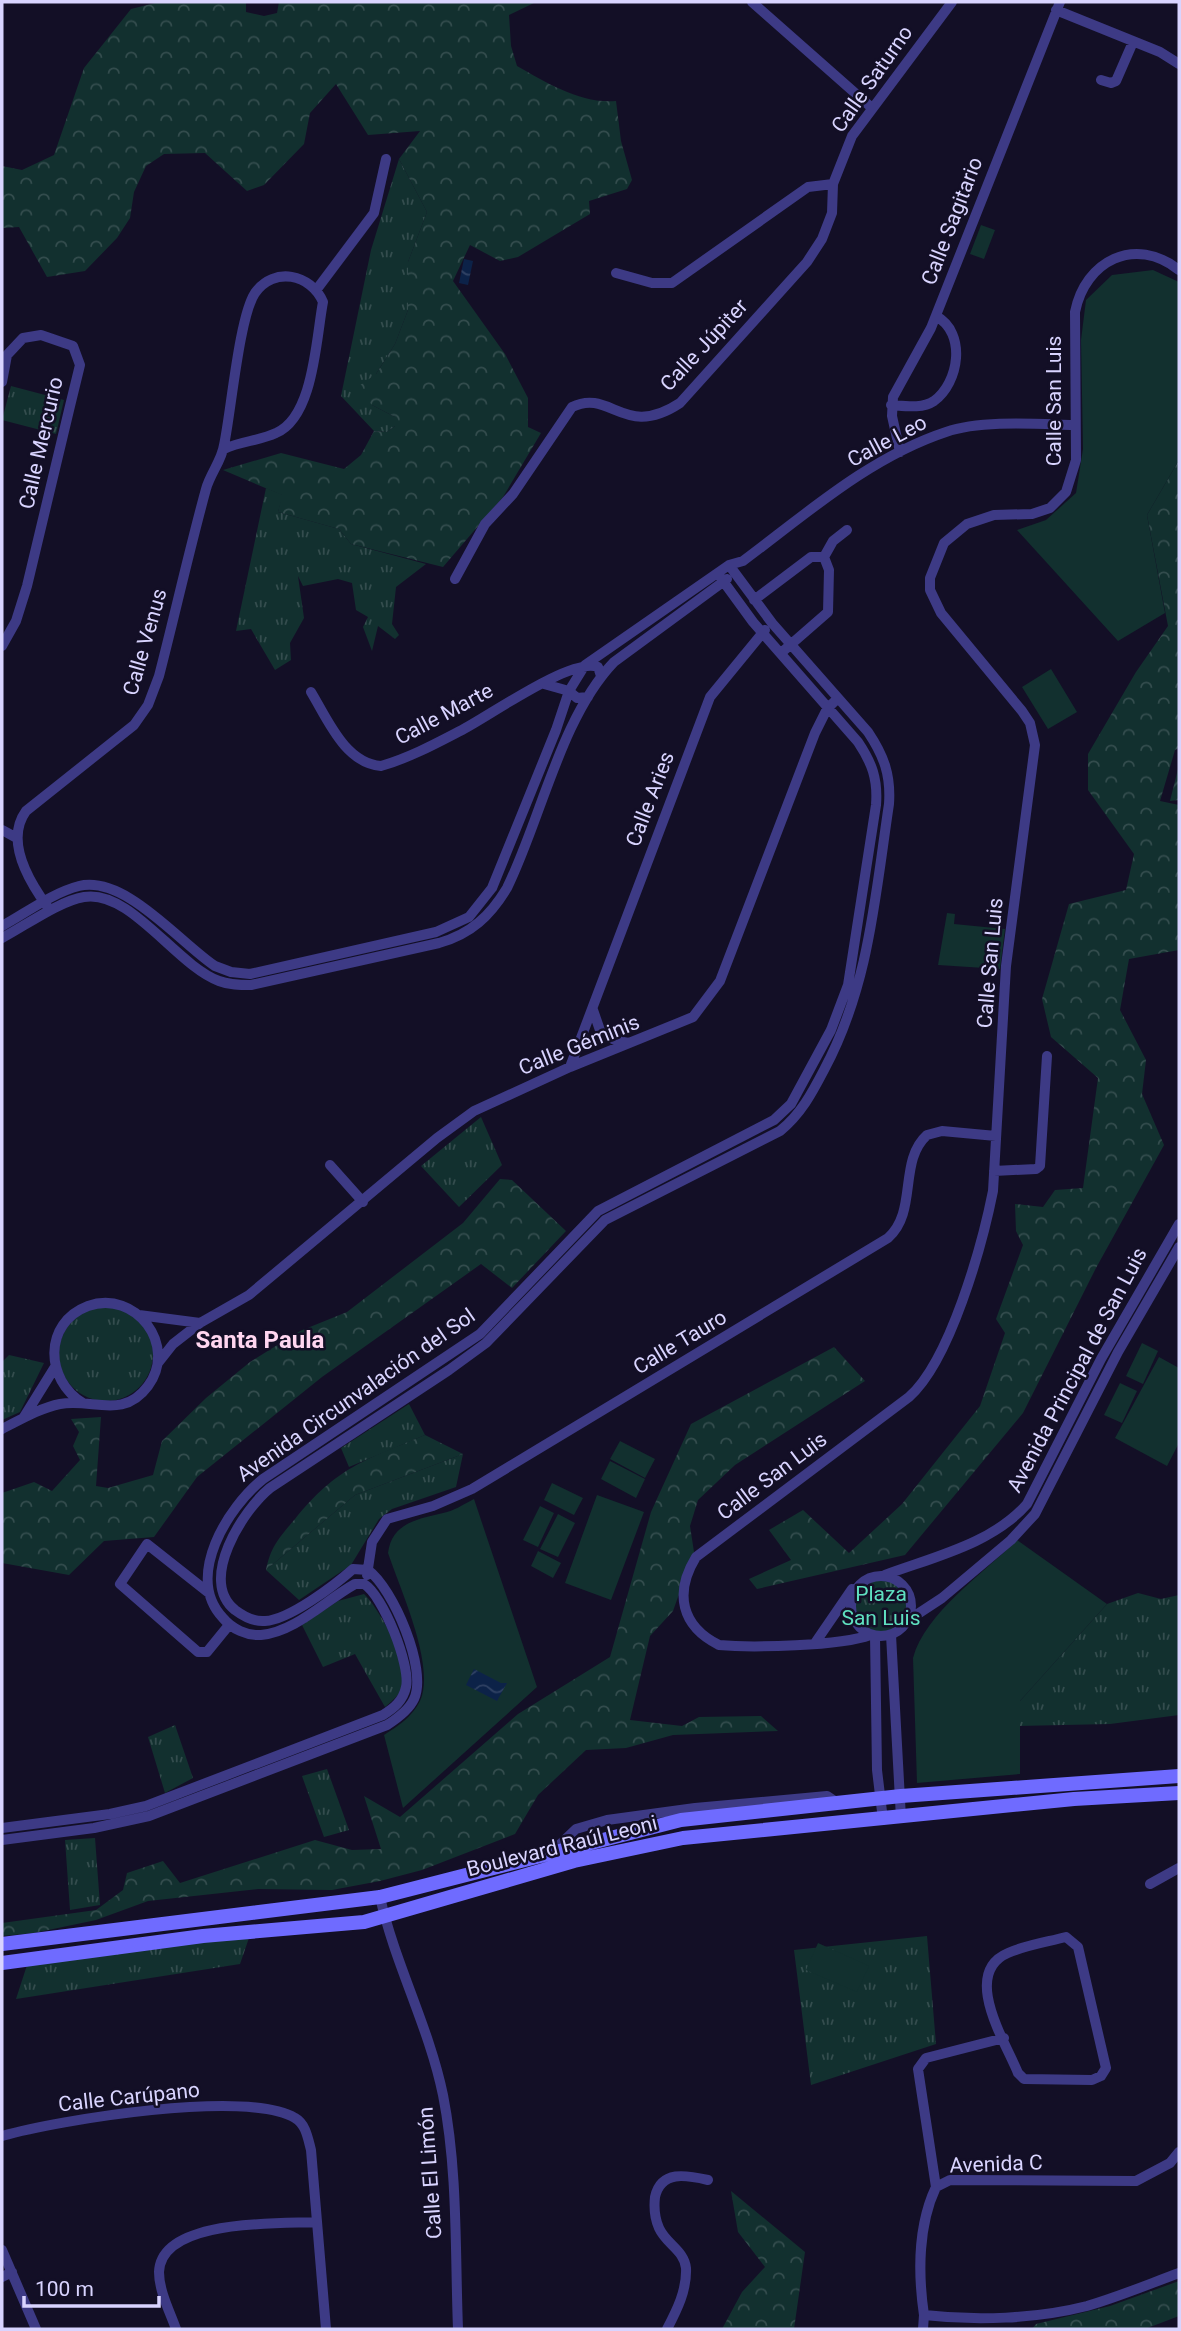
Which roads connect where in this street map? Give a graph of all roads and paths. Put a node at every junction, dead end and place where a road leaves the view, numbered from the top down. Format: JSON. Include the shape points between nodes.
{"nodes":[{"id":1,"x":752,"y":2,"type":"edge"},
{"id":2,"x":951,"y":2,"type":"edge"},
{"id":3,"x":1058,"y":6,"type":"edge"},
{"id":4,"x":1133,"y":42,"type":"junction"},
{"id":5,"x":1179,"y":64,"type":"edge"},
{"id":6,"x":1101,"y":79,"type":"dead end"},
{"id":7,"x":872,"y":108,"type":"junction"},
{"id":8,"x":386,"y":159,"type":"dead end"},
{"id":9,"x":833,"y":184,"type":"junction"},
{"id":10,"x":1179,"y":270,"type":"edge"},
{"id":11,"x":616,"y":273,"type":"dead end"},
{"id":12,"x":317,"y":289,"type":"junction"},
{"id":13,"x":936,"y":316,"type":"junction"},
{"id":14,"x":2,"y":382,"type":"edge"},
{"id":15,"x":891,"y":405,"type":"junction"},
{"id":16,"x":1073,"y":425,"type":"junction"},
{"id":17,"x":224,"y":450,"type":"junction"},
{"id":18,"x":900,"y":452,"type":"junction"},
{"id":19,"x":847,"y":530,"type":"dead end"},
{"id":20,"x":824,"y":556,"type":"junction"},
{"id":21,"x":732,"y":569,"type":"junction"},
{"id":22,"x":720,"y":578,"type":"junction"},
{"id":23,"x":455,"y":579,"type":"dead end"},
{"id":24,"x":743,"y":586,"type":"junction"},
{"id":25,"x":733,"y":597,"type":"junction"},
{"id":26,"x":754,"y":600,"type":"junction"},
{"id":27,"x":763,"y":612,"type":"junction"},
{"id":28,"x":753,"y":622,"type":"junction"},
{"id":29,"x":772,"y":623,"type":"junction"},
{"id":30,"x":763,"y":632,"type":"junction"},
{"id":31,"x":792,"y":644,"type":"junction"},
{"id":32,"x":2,"y":646,"type":"edge"},
{"id":33,"x":781,"y":653,"type":"junction"},
{"id":34,"x":585,"y":664,"type":"junction"},
{"id":35,"x":601,"y":676,"type":"junction"},
{"id":36,"x":544,"y":684,"type":"junction"},
{"id":37,"x":569,"y":691,"type":"junction"},
{"id":38,"x":311,"y":692,"type":"dead end"},
{"id":39,"x":588,"y":697,"type":"junction"},
{"id":40,"x":837,"y":699,"type":"junction"},
{"id":41,"x":827,"y":709,"type":"junction"},
{"id":42,"x":2,"y":830,"type":"edge"},
{"id":43,"x":16,"y":837,"type":"junction"},
{"id":44,"x":47,"y":907,"type":"junction"},
{"id":45,"x":860,"y":914,"type":"junction"},
{"id":46,"x":873,"y":916,"type":"junction"},
{"id":47,"x":2,"y":926,"type":"edge"},
{"id":48,"x":2,"y":938,"type":"edge"},
{"id":49,"x":593,"y":1004,"type":"junction"},
{"id":50,"x":633,"y":1044,"type":"junction"},
{"id":51,"x":1046,"y":1056,"type":"dead end"},
{"id":52,"x":570,"y":1067,"type":"junction"},
{"id":53,"x":996,"y":1136,"type":"junction"},
{"id":54,"x":330,"y":1165,"type":"dead end"},
{"id":55,"x":994,"y":1171,"type":"junction"},
{"id":56,"x":363,"y":1202,"type":"junction"},
{"id":57,"x":1179,"y":1224,"type":"edge"},
{"id":58,"x":1179,"y":1247,"type":"edge"},
{"id":59,"x":139,"y":1315,"type":"junction"},
{"id":60,"x":201,"y":1323,"type":"junction"},
{"id":61,"x":158,"y":1363,"type":"junction"},
{"id":62,"x":55,"y":1367,"type":"junction"},
{"id":63,"x":83,"y":1403,"type":"junction"},
{"id":64,"x":24,"y":1417,"type":"junction"},
{"id":65,"x":2,"y":1429,"type":"edge"},
{"id":66,"x":368,"y":1570,"type":"junction"},
{"id":67,"x":884,"y":1575,"type":"junction"},
{"id":68,"x":364,"y":1584,"type":"junction"},
{"id":69,"x":858,"y":1585,"type":"junction"},
{"id":70,"x":209,"y":1593,"type":"junction"},
{"id":71,"x":907,"y":1621,"type":"junction"},
{"id":72,"x":229,"y":1625,"type":"junction"},
{"id":73,"x":872,"y":1635,"type":"junction"},
{"id":74,"x":891,"y":1635,"type":"junction"},
{"id":75,"x":815,"y":1643,"type":"junction"},
{"id":76,"x":1179,"y":1776,"type":"edge"},
{"id":77,"x":1179,"y":1793,"type":"edge"},
{"id":78,"x":901,"y":1796,"type":"junction"},
{"id":79,"x":881,"y":1800,"type":"junction"},
{"id":80,"x":901,"y":1818,"type":"junction"},
{"id":81,"x":70,"y":1819,"type":"junction"},
{"id":82,"x":883,"y":1820,"type":"junction"},
{"id":83,"x":2,"y":1828,"type":"edge"},
{"id":84,"x":71,"y":1831,"type":"junction"},
{"id":85,"x":2,"y":1840,"type":"edge"},
{"id":86,"x":1179,"y":1868,"type":"edge"},
{"id":87,"x":1150,"y":1884,"type":"dead end"},
{"id":88,"x":380,"y":1897,"type":"junction"},
{"id":89,"x":385,"y":1917,"type":"junction"},
{"id":90,"x":2,"y":1944,"type":"edge"},
{"id":91,"x":2,"y":1963,"type":"edge"},
{"id":92,"x":1004,"y":2038,"type":"junction"},
{"id":93,"x":2,"y":2136,"type":"edge"},
{"id":94,"x":1179,"y":2152,"type":"edge"},
{"id":95,"x":708,"y":2180,"type":"dead end"},
{"id":96,"x":936,"y":2187,"type":"junction"},
{"id":97,"x":317,"y":2222,"type":"junction"},
{"id":98,"x":2,"y":2250,"type":"edge"},
{"id":99,"x":1179,"y":2273,"type":"edge"},
{"id":100,"x":7,"y":2275,"type":"edge"},
{"id":101,"x":924,"y":2315,"type":"junction"},
{"id":102,"x":36,"y":2329,"type":"edge"},
{"id":103,"x":176,"y":2329,"type":"edge"},
{"id":104,"x":326,"y":2329,"type":"edge"},
{"id":105,"x":458,"y":2329,"type":"edge"},
{"id":106,"x":667,"y":2329,"type":"edge"},
{"id":107,"x":923,"y":2329,"type":"edge"}],
"edges":[{"from":1,"to":7,"type":"street"},
{"from":2,"to":7,"type":"street","name":"Calle Saturno"},
{"from":3,"to":4,"type":"street"},
{"from":3,"to":13,"type":"street","name":"Calle Sagitario"},
{"from":4,"to":5,"type":"street"},
{"from":4,"to":6,"type":"street","via":[[1116,81]]},
{"from":7,"to":9,"type":"street","name":"Calle Saturno","via":[[852,136]]},
{"from":8,"to":12,"type":"street","via":[[374,213]]},
{"from":9,"to":11,"type":"street","via":[[808,187],[672,283],[652,284]]},
{"from":9,"to":23,"type":"street","name":"Calle Júpiter","via":[[832,213],[807,262],[680,403],[646,418],[622,415],[600,403],[572,407],[513,494],[485,524]]},
{"from":10,"to":16,"type":"street","name":"Calle San Luis","via":[[1165,260],[1142,254],[1115,259],[1099,267],[1079,291]]},
{"from":12,"to":17,"type":"street","via":[[323,302],[307,393],[299,411],[277,433]]},
{"from":12,"to":17,"type":"street","name":"Calle Venus","via":[[301,279],[280,276],[256,292]]},
{"from":13,"to":15,"type":"street","name":"Calle Sagitario"},
{"from":13,"to":15,"type":"street","via":[[948,328],[956,348],[950,383],[924,405]]},
{"from":14,"to":32,"type":"street","name":"Calle Mercurio","via":[[7,355],[23,338],[41,335],[73,346],[80,365],[27,586]]},
{"from":15,"to":18,"type":"street"},
{"from":16,"to":18,"type":"street","name":"Calle Leo","via":[[969,427]]},
{"from":16,"to":53,"type":"street","name":"Calle San Luis","via":[[1075,468],[1066,492],[1049,508],[1032,514],[993,515],[967,524],[944,543],[931,568],[930,590],[941,613],[1023,711],[1035,744],[1006,966]]},
{"from":17,"to":43,"type":"street","name":"Calle Venus","via":[[207,487],[148,705],[134,725],[26,811]]},
{"from":18,"to":21,"type":"street","name":"Calle Leo","via":[[845,485]]},
{"from":19,"to":20,"type":"street","via":[[832,541]]},
{"from":20,"to":26,"type":"street","via":[[811,557]]},
{"from":20,"to":31,"type":"street","via":[[829,570],[828,612]]},
{"from":21,"to":22,"type":"street"},
{"from":21,"to":24,"type":"street","name":"Avenida Circunvalación del Sol"},
{"from":22,"to":25,"type":"street","name":"Avenida Circunvalación del Sol"},
{"from":22,"to":34,"type":"street"},
{"from":22,"to":35,"type":"street"},
{"from":24,"to":25,"type":"street"},
{"from":24,"to":26,"type":"street","name":"Avenida Circunvalación del Sol"},
{"from":25,"to":28,"type":"street","name":"Avenida Circunvalación del Sol"},
{"from":26,"to":27,"type":"street","name":"Avenida Circunvalación del Sol"},
{"from":27,"to":28,"type":"street","via":[[760,620]]},
{"from":27,"to":29,"type":"street","name":"Avenida Circunvalación del Sol"},
{"from":28,"to":30,"type":"street","name":"Avenida Circunvalación del Sol"},
{"from":29,"to":30,"type":"street","name":"Calle Aries"},
{"from":29,"to":31,"type":"street","name":"Avenida Circunvalación del Sol"},
{"from":30,"to":33,"type":"street","name":"Avenida Circunvalación del Sol"},
{"from":30,"to":49,"type":"street","name":"Calle Aries","via":[[710,697]]},
{"from":31,"to":33,"type":"street"},
{"from":31,"to":40,"type":"street","name":"Avenida Circunvalación del Sol"},
{"from":33,"to":41,"type":"street","name":"Avenida Circunvalación del Sol"},
{"from":34,"to":35,"type":"street","via":[[598,667]]},
{"from":34,"to":36,"type":"street","name":"Calle Marte"},
{"from":34,"to":37,"type":"street"},
{"from":35,"to":39,"type":"street"},
{"from":36,"to":37,"type":"street"},
{"from":36,"to":38,"type":"street","name":"Calle Marte","via":[[463,730],[382,766],[370,765],[350,751]]},
{"from":37,"to":39,"type":"street","via":[[577,698]]},
{"from":37,"to":44,"type":"street","via":[[502,868],[476,911],[446,929],[240,974],[215,966],[116,889],[84,885]]},
{"from":39,"to":44,"type":"street","via":[[507,888],[484,919],[451,940],[239,985],[208,976],[110,900],[85,896]]},
{"from":40,"to":41,"type":"street","name":"Calle Géminis"},
{"from":40,"to":46,"type":"street","name":"Avenida Circunvalación del Sol","via":[[868,732],[889,775]]},
{"from":41,"to":45,"type":"street","name":"Avenida Circunvalación del Sol","via":[[858,742],[876,779]]},
{"from":41,"to":50,"type":"street","name":"Calle Géminis","via":[[713,994],[684,1022]]},
{"from":42,"to":43,"type":"street"},
{"from":43,"to":44,"type":"street"},
{"from":44,"to":47,"type":"street"},
{"from":44,"to":48,"type":"street"},
{"from":45,"to":46,"type":"street"},
{"from":45,"to":70,"type":"street","name":"Avenida Circunvalación del Sol","via":[[848,985],[838,1013],[807,1077],[782,1114],[598,1211],[480,1334],[253,1487],[230,1517],[211,1559]]},
{"from":46,"to":66,"type":"street","name":"Avenida Circunvalación del Sol","via":[[850,1016],[810,1097],[790,1123],[605,1220],[486,1343],[270,1488],[241,1523],[223,1561],[221,1580],[224,1596],[233,1608],[264,1621],[282,1616],[353,1569]]},
{"from":49,"to":50,"type":"street","via":[[594,1021],[601,1033]]},
{"from":49,"to":52,"type":"street","name":"Calle Aries"},
{"from":50,"to":52,"type":"street","name":"Calle Géminis"},
{"from":51,"to":55,"type":"street","via":[[1040,1166]]},
{"from":52,"to":56,"type":"street","name":"Calle Géminis","via":[[474,1111]]},
{"from":53,"to":55,"type":"street","name":"Calle San Luis"},
{"from":53,"to":66,"type":"street","name":"Calle Tauro","via":[[942,1131],[927,1135],[914,1153],[900,1224],[879,1245],[472,1489],[387,1519],[372,1542]]},
{"from":54,"to":56,"type":"street"},
{"from":55,"to":75,"type":"street","name":"Calle San Luis","via":[[987,1218],[963,1293],[944,1350],[926,1380],[695,1558],[685,1577],[682,1596],[687,1615],[702,1636],[719,1645]]},
{"from":56,"to":60,"type":"street","name":"Calle Géminis","via":[[249,1295]]},
{"from":57,"to":67,"type":"street","name":"Avenida Principal de San Luis","via":[[1101,1359],[1027,1504],[984,1537]]},
{"from":58,"to":71,"type":"street","name":"Avenida Principal de San Luis","via":[[1118,1352],[1035,1514],[943,1598]]},
{"from":59,"to":60,"type":"street","name":"Calle Géminis"},
{"from":59,"to":61,"type":"street","via":[[156,1340]]},
{"from":59,"to":62,"type":"street","name":"Calle Géminis","via":[[109,1303],[78,1311],[58,1335]]},
{"from":60,"to":61,"type":"street","name":"Calle Géminis","via":[[173,1344]]},
{"from":61,"to":63,"type":"street","name":"Calle Géminis","via":[[150,1384],[125,1404],[104,1408]]},
{"from":62,"to":63,"type":"street","via":[[62,1384]]},
{"from":62,"to":64,"type":"street","name":"Calle Géminis"},
{"from":63,"to":64,"type":"street","name":"Calle Géminis","via":[[61,1404]]},
{"from":64,"to":65,"type":"street","name":"Calle Géminis"},
{"from":66,"to":68,"type":"street","name":"Calle Tauro"},
{"from":66,"to":84,"type":"street","via":[[388,1594],[415,1658],[417,1690],[403,1714],[387,1725],[157,1813]]},
{"from":67,"to":69,"type":"street"},
{"from":67,"to":71,"type":"street","via":[[897,1580],[909,1595]]},
{"from":68,"to":72,"type":"street","via":[[355,1584],[271,1633],[250,1634]]},
{"from":68,"to":81,"type":"street","via":[[379,1598],[407,1674],[404,1694],[390,1710],[146,1806]]},
{"from":69,"to":73,"type":"street","via":[[850,1601],[851,1613],[860,1628]]},
{"from":69,"to":75,"type":"street","via":[[846,1595]]},
{"from":70,"to":72,"type":"street"},
{"from":70,"to":72,"type":"street","via":[[146,1544],[120,1584],[198,1652],[207,1651]]},
{"from":71,"to":74,"type":"street"},
{"from":73,"to":74,"type":"street"},
{"from":73,"to":75,"type":"street","name":"Calle San Luis","via":[[855,1641]]},
{"from":73,"to":79,"type":"street"},
{"from":74,"to":78,"type":"street"},
{"from":76,"to":78,"type":"main road","name":"Boulevard Raúl Leoni"},
{"from":77,"to":80,"type":"main road","name":"Boulevard Raúl Leoni"},
{"from":78,"to":79,"type":"main road","name":"Boulevard Raúl Leoni"},
{"from":78,"to":80,"type":"street"},
{"from":79,"to":82,"type":"street"},
{"from":79,"to":88,"type":"main road","name":"Boulevard Raúl Leoni","via":[[681,1820]]},
{"from":80,"to":82,"type":"main road","name":"Boulevard Raúl Leoni"},
{"from":81,"to":83,"type":"street"},
{"from":81,"to":84,"type":"street"},
{"from":82,"to":89,"type":"main road","name":"Boulevard Raúl Leoni","via":[[683,1838],[574,1861]]},
{"from":84,"to":85,"type":"street"},
{"from":86,"to":87,"type":"street"},
{"from":88,"to":89,"type":"street","name":"Calle El Limón"},
{"from":88,"to":90,"type":"main road","name":"Boulevard Raúl Leoni"},
{"from":89,"to":91,"type":"main road","name":"Boulevard Raúl Leoni"},
{"from":89,"to":105,"type":"street","name":"Calle El Limón","via":[[444,2102],[451,2154]]},
{"from":92,"to":92,"type":"street","via":[[985,1993],[992,1966],[1006,1954],[1066,1937],[1074,1941],[1104,2053],[1106,2068],[1101,2076],[1092,2080],[1024,2079]]},
{"from":92,"to":96,"type":"street","via":[[926,2059],[918,2069]]},
{"from":93,"to":97,"type":"street","name":"Calle Carúpano","via":[[155,2109],[274,2110],[297,2118],[304,2127],[312,2150]]},
{"from":94,"to":96,"type":"street","name":"Avenida C","via":[[1170,2163],[1136,2181],[950,2180]]},
{"from":95,"to":106,"type":"street","via":[[668,2177],[656,2191],[659,2230],[684,2258],[686,2268],[682,2299]]},
{"from":96,"to":101,"type":"street","name":"Avenida C","via":[[929,2202],[920,2272]]},
{"from":97,"to":103,"type":"street","via":[[235,2226],[190,2236],[174,2245],[163,2257],[159,2272]]},
{"from":97,"to":104,"type":"street","name":"Calle Carúpano"},
{"from":98,"to":100,"type":"street"},
{"from":99,"to":101,"type":"street","via":[[1087,2305],[1032,2315]]},
{"from":100,"to":102,"type":"street"},
{"from":101,"to":107,"type":"street","name":"Avenida C"}]}
